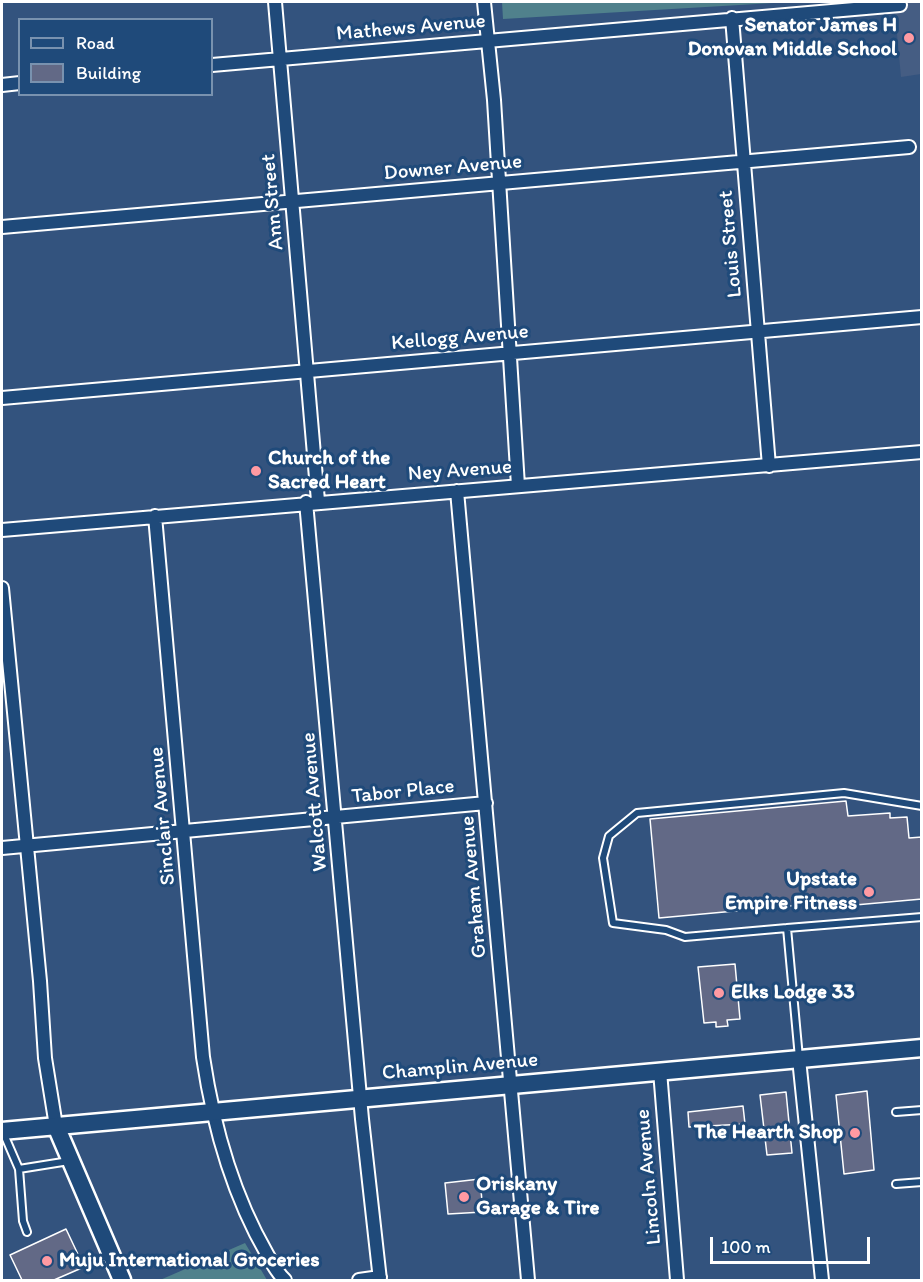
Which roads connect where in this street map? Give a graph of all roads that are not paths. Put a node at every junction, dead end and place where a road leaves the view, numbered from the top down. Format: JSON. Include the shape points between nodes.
{"nodes":[{"id":1,"x":275,"y":2,"type":"edge"},
{"id":2,"x":484,"y":2,"type":"edge"},
{"id":3,"x":900,"y":5,"type":"dead end"},
{"id":4,"x":732,"y":18,"type":"junction"},
{"id":5,"x":488,"y":41,"type":"junction"},
{"id":6,"x":280,"y":59,"type":"junction"},
{"id":7,"x":213,"y":65,"type":"edge"},
{"id":8,"x":18,"y":83,"type":"edge"},
{"id":9,"x":2,"y":85,"type":"edge"},
{"id":10,"x":909,"y":147,"type":"dead end"},
{"id":11,"x":744,"y":162,"type":"junction"},
{"id":12,"x":499,"y":183,"type":"junction"},
{"id":13,"x":291,"y":202,"type":"junction"},
{"id":14,"x":2,"y":227,"type":"edge"},
{"id":15,"x":921,"y":317,"type":"edge"},
{"id":16,"x":758,"y":331,"type":"junction"},
{"id":17,"x":511,"y":353,"type":"junction"},
{"id":18,"x":309,"y":371,"type":"junction"},
{"id":19,"x":2,"y":398,"type":"edge"},
{"id":20,"x":311,"y":399,"type":"joint"},
{"id":21,"x":921,"y":452,"type":"edge"},
{"id":22,"x":769,"y":466,"type":"junction"},
{"id":23,"x":518,"y":486,"type":"junction"},
{"id":24,"x":457,"y":491,"type":"junction"},
{"id":25,"x":312,"y":502,"type":"junction"},
{"id":26,"x":155,"y":516,"type":"junction"},
{"id":27,"x":2,"y":530,"type":"edge"},
{"id":28,"x":2,"y":588,"type":"edge"},
{"id":29,"x":486,"y":803,"type":"junction"},
{"id":30,"x":921,"y":806,"type":"edge"},
{"id":31,"x":336,"y":818,"type":"junction"},
{"id":32,"x":184,"y":832,"type":"junction"},
{"id":33,"x":26,"y":846,"type":"junction"},
{"id":34,"x":2,"y":848,"type":"edge"},
{"id":35,"x":921,"y":917,"type":"edge"},
{"id":36,"x":786,"y":928,"type":"junction"},
{"id":37,"x":921,"y":1048,"type":"edge"},
{"id":38,"x":800,"y":1059,"type":"junction"},
{"id":39,"x":660,"y":1071,"type":"junction"},
{"id":40,"x":511,"y":1085,"type":"junction"},
{"id":41,"x":360,"y":1098,"type":"junction"},
{"id":42,"x":921,"y":1110,"type":"edge"},
{"id":43,"x":213,"y":1112,"type":"junction"},
{"id":44,"x":896,"y":1112,"type":"dead end"},
{"id":45,"x":56,"y":1126,"type":"junction"},
{"id":46,"x":2,"y":1131,"type":"edge"},
{"id":47,"x":69,"y":1161,"type":"junction"},
{"id":48,"x":19,"y":1169,"type":"junction"},
{"id":49,"x":921,"y":1182,"type":"edge"},
{"id":50,"x":896,"y":1184,"type":"dead end"},
{"id":51,"x":27,"y":1232,"type":"dead end"},
{"id":52,"x":380,"y":1279,"type":"edge"},
{"id":53,"x":122,"y":1281,"type":"edge"},
{"id":54,"x":285,"y":1281,"type":"edge"},
{"id":55,"x":359,"y":1281,"type":"edge"},
{"id":56,"x":528,"y":1281,"type":"edge"},
{"id":57,"x":677,"y":1281,"type":"edge"},
{"id":58,"x":822,"y":1281,"type":"edge"}],
"edges":[{"from":1,"to":6,"type":"street","name":"Ann Street"},
{"from":2,"to":5,"type":"street"},
{"from":3,"to":4,"type":"street","name":"Mathews Avenue"},
{"from":4,"to":5,"type":"street","name":"Mathews Avenue"},
{"from":4,"to":11,"type":"street","name":"Louis Street"},
{"from":5,"to":6,"type":"street","name":"Mathews Avenue"},
{"from":5,"to":12,"type":"street"},
{"from":6,"to":7,"type":"street","name":"Mathews Avenue"},
{"from":6,"to":13,"type":"street","name":"Ann Street"},
{"from":8,"to":9,"type":"street"},
{"from":10,"to":11,"type":"street","name":"Downer Avenue"},
{"from":11,"to":12,"type":"street","name":"Downer Avenue"},
{"from":11,"to":16,"type":"street","name":"Louis Street"},
{"from":12,"to":13,"type":"street","name":"Downer Avenue"},
{"from":12,"to":17,"type":"street"},
{"from":13,"to":14,"type":"street","name":"Downer Avenue"},
{"from":13,"to":18,"type":"street","name":"Ann Street"},
{"from":15,"to":16,"type":"street","name":"Kellogg Avenue"},
{"from":16,"to":17,"type":"street","name":"Kellogg Avenue"},
{"from":16,"to":22,"type":"street","name":"Louis Street"},
{"from":17,"to":18,"type":"street","name":"Kellogg Avenue"},
{"from":17,"to":23,"type":"street"},
{"from":18,"to":19,"type":"street","name":"Kellogg Avenue"},
{"from":18,"to":20,"type":"street","name":"Ann Street"},
{"from":20,"to":25,"type":"street","name":"Walcott Avenue"},
{"from":21,"to":22,"type":"street","name":"Ney Avenue"},
{"from":22,"to":23,"type":"street","name":"Ney Avenue"},
{"from":23,"to":24,"type":"street","name":"Ney Avenue"},
{"from":24,"to":25,"type":"street","name":"Ney Avenue"},
{"from":24,"to":29,"type":"street","name":"Graham Avenue"},
{"from":25,"to":26,"type":"street","name":"Ney Avenue"},
{"from":25,"to":31,"type":"street","name":"Walcott Avenue"},
{"from":26,"to":27,"type":"street","name":"Ney Avenue"},
{"from":26,"to":32,"type":"street","name":"Sinclair Avenue"},
{"from":28,"to":33,"type":"street"},
{"from":29,"to":31,"type":"street","name":"Tabor Place"},
{"from":29,"to":40,"type":"street","name":"Graham Avenue"},
{"from":30,"to":36,"type":"lane","via":[[844,794],[637,813],[609,836],[603,858],[613,923],[666,930],[686,937]]},
{"from":31,"to":32,"type":"street","name":"Tabor Place"},
{"from":31,"to":41,"type":"street","name":"Walcott Avenue"},
{"from":32,"to":33,"type":"street","name":"Tabor Place"},
{"from":32,"to":43,"type":"street","name":"Sinclair Avenue","via":[[203,1057]]},
{"from":33,"to":34,"type":"street","name":"Tabor Place"},
{"from":33,"to":45,"type":"street","via":[[45,1058]]},
{"from":35,"to":36,"type":"lane"},
{"from":36,"to":38,"type":"lane"},
{"from":37,"to":38,"type":"street","name":"Champlin Avenue"},
{"from":38,"to":39,"type":"street","name":"Champlin Avenue"},
{"from":38,"to":58,"type":"street"},
{"from":39,"to":40,"type":"street","name":"Champlin Avenue"},
{"from":39,"to":57,"type":"street","name":"Lincoln Avenue"},
{"from":40,"to":41,"type":"street","name":"Champlin Avenue"},
{"from":40,"to":56,"type":"street","name":"Graham Avenue"},
{"from":41,"to":43,"type":"street","name":"Champlin Avenue"},
{"from":41,"to":52,"type":"street","name":"Walcott Avenue"},
{"from":42,"to":44,"type":"lane"},
{"from":43,"to":45,"type":"street","name":"Champlin Avenue"},
{"from":43,"to":54,"type":"street","name":"Sinclair Avenue","via":[[247,1216]]},
{"from":45,"to":46,"type":"street","name":"Champlin Avenue"},
{"from":45,"to":47,"type":"street"},
{"from":46,"to":48,"type":"lane"},
{"from":47,"to":48,"type":"lane"},
{"from":47,"to":53,"type":"street"},
{"from":48,"to":51,"type":"lane"},
{"from":49,"to":50,"type":"lane"},
{"from":52,"to":55,"type":"street"}]}
